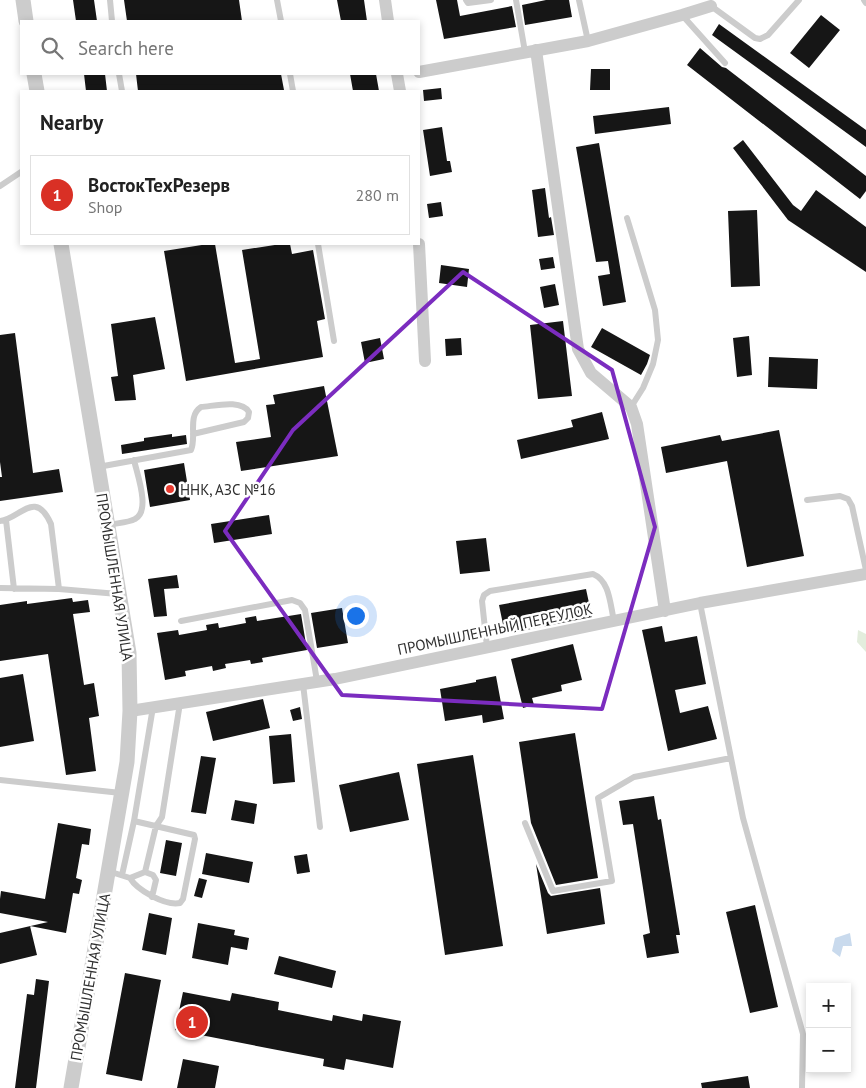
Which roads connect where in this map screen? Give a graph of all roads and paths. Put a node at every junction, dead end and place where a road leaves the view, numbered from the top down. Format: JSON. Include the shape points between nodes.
{"nodes":[{"id":1,"x":23,"y":0,"type":"edge"},
{"id":2,"x":110,"y":0,"type":"edge"},
{"id":3,"x":277,"y":0,"type":"edge"},
{"id":4,"x":385,"y":0,"type":"edge"},
{"id":5,"x":466,"y":0,"type":"edge"},
{"id":6,"x":491,"y":0,"type":"edge"},
{"id":7,"x":516,"y":0,"type":"edge"},
{"id":8,"x":578,"y":0,"type":"edge"},
{"id":9,"x":799,"y":0,"type":"edge"},
{"id":10,"x":864,"y":0,"type":"edge"},
{"id":11,"x":866,"y":4,"type":"edge"},
{"id":12,"x":711,"y":6,"type":"joint"},
{"id":13,"x":682,"y":15,"type":"junction"},
{"id":14,"x":26,"y":20,"type":"edge"},
{"id":15,"x":112,"y":20,"type":"edge"},
{"id":16,"x":281,"y":20,"type":"edge"},
{"id":17,"x":388,"y":20,"type":"edge"},
{"id":18,"x":588,"y":40,"type":"junction"},
{"id":19,"x":530,"y":51,"type":"junction"},
{"id":20,"x":726,"y":63,"type":"dead end"},
{"id":21,"x":420,"y":72,"type":"edge"},
{"id":22,"x":34,"y":75,"type":"edge"},
{"id":23,"x":119,"y":75,"type":"edge"},
{"id":24,"x":290,"y":75,"type":"edge"},
{"id":25,"x":400,"y":75,"type":"edge"},
{"id":26,"x":37,"y":90,"type":"edge"},
{"id":27,"x":122,"y":90,"type":"edge"},
{"id":28,"x":294,"y":90,"type":"edge"},
{"id":29,"x":400,"y":90,"type":"edge"},
{"id":30,"x":20,"y":173,"type":"edge"},
{"id":31,"x":0,"y":186,"type":"edge"},
{"id":32,"x":627,"y":218,"type":"dead end"},
{"id":33,"x":61,"y":245,"type":"edge"},
{"id":34,"x":318,"y":245,"type":"edge"},
{"id":35,"x":419,"y":245,"type":"edge"},
{"id":36,"x":334,"y":341,"type":"dead end"},
{"id":37,"x":425,"y":361,"type":"dead end"},
{"id":38,"x":631,"y":407,"type":"junction"},
{"id":39,"x":193,"y":434,"type":"junction"},
{"id":40,"x":134,"y":460,"type":"junction"},
{"id":41,"x":98,"y":466,"type":"junction"},
{"id":42,"x":807,"y":500,"type":"dead end"},
{"id":43,"x":3,"y":521,"type":"edge"},
{"id":44,"x":108,"y":525,"type":"junction"},
{"id":45,"x":866,"y":572,"type":"edge"},
{"id":46,"x":0,"y":588,"type":"edge"},
{"id":47,"x":14,"y":589,"type":"junction"},
{"id":48,"x":58,"y":590,"type":"junction"},
{"id":49,"x":119,"y":594,"type":"junction"},
{"id":50,"x":700,"y":603,"type":"junction"},
{"id":51,"x":665,"y":611,"type":"junction"},
{"id":52,"x":181,"y":621,"type":"dead end"},
{"id":53,"x":614,"y":621,"type":"junction"},
{"id":54,"x":487,"y":647,"type":"junction"},
{"id":55,"x":317,"y":681,"type":"junction"},
{"id":56,"x":304,"y":684,"type":"junction"},
{"id":57,"x":180,"y":703,"type":"junction"},
{"id":58,"x":153,"y":707,"type":"junction"},
{"id":59,"x":130,"y":711,"type":"junction"},
{"id":60,"x":731,"y":758,"type":"junction"},
{"id":61,"x":0,"y":780,"type":"edge"},
{"id":62,"x":121,"y":793,"type":"junction"},
{"id":63,"x":134,"y":821,"type":"junction"},
{"id":64,"x":525,"y":823,"type":"dead end"},
{"id":65,"x":156,"y":826,"type":"junction"},
{"id":66,"x":320,"y":827,"type":"dead end"},
{"id":67,"x":145,"y":872,"type":"junction"},
{"id":68,"x":115,"y":873,"type":"junction"},
{"id":69,"x":130,"y":878,"type":"junction"},
{"id":70,"x":152,"y":897,"type":"junction"},
{"id":71,"x":71,"y":1088,"type":"edge"},
{"id":72,"x":802,"y":1088,"type":"edge"}],
"edges":[{"from":1,"to":14,"type":"street"},
{"from":2,"to":15,"type":"lane"},
{"from":3,"to":16,"type":"lane"},
{"from":4,"to":17,"type":"street"},
{"from":5,"to":6,"type":"lane","via":[[468,3]]},
{"from":7,"to":19,"type":"lane"},
{"from":8,"to":18,"type":"lane"},
{"from":9,"to":12,"type":"lane","via":[[768,35],[760,39],[754,38]]},
{"from":10,"to":11,"type":"lane"},
{"from":12,"to":13,"type":"street"},
{"from":13,"to":18,"type":"street"},
{"from":13,"to":20,"type":"lane"},
{"from":18,"to":19,"type":"street"},
{"from":19,"to":21,"type":"street"},
{"from":19,"to":38,"type":"street","via":[[578,349],[592,373]]},
{"from":22,"to":26,"type":"street"},
{"from":23,"to":27,"type":"lane"},
{"from":24,"to":28,"type":"lane"},
{"from":25,"to":29,"type":"street"},
{"from":30,"to":31,"type":"lane"},
{"from":32,"to":38,"type":"lane","via":[[655,310],[658,340],[653,364]]},
{"from":33,"to":41,"type":"street","name":"ПРОМЫШЛЕННАЯ УЛИЦА"},
{"from":34,"to":36,"type":"lane"},
{"from":35,"to":37,"type":"street"},
{"from":38,"to":51,"type":"street","via":[[637,424]]},
{"from":39,"to":39,"type":"lane","via":[[194,416],[201,407],[240,405],[249,412],[244,422]]},
{"from":39,"to":40,"type":"lane","via":[[191,450]]},
{"from":40,"to":41,"type":"lane"},
{"from":40,"to":44,"type":"lane","via":[[144,504],[141,513],[135,520]]},
{"from":41,"to":44,"type":"street","name":"ПРОМЫШЛЕННАЯ УЛИЦА"},
{"from":42,"to":45,"type":"lane","via":[[840,496],[848,499]]},
{"from":43,"to":47,"type":"lane"},
{"from":43,"to":48,"type":"lane","via":[[30,507],[40,509],[47,516]]},
{"from":44,"to":49,"type":"street","name":"ПРОМЫШЛЕННАЯ УЛИЦА"},
{"from":45,"to":50,"type":"street","name":"ПРОМЫШЛЕННЫЙ ПЕРЕУЛОК"},
{"from":46,"to":47,"type":"lane"},
{"from":47,"to":48,"type":"lane"},
{"from":48,"to":49,"type":"lane"},
{"from":49,"to":59,"type":"street","name":"ПРОМЫШЛЕННАЯ УЛИЦА","via":[[129,653]]},
{"from":50,"to":51,"type":"street","name":"ПРОМЫШЛЕННЫЙ ПЕРЕУЛОК"},
{"from":50,"to":60,"type":"lane"},
{"from":51,"to":53,"type":"street","name":"ПРОМЫШЛЕННЫЙ ПЕРЕУЛОК"},
{"from":52,"to":55,"type":"lane","via":[[292,600],[300,603],[305,610]]},
{"from":53,"to":54,"type":"street","name":"ПРОМЫШЛЕННЫЙ ПЕРЕУЛОК"},
{"from":53,"to":54,"type":"lane","via":[[605,583],[593,574],[490,590],[482,601]]},
{"from":54,"to":55,"type":"street","name":"ПРОМЫШЛЕННЫЙ ПЕРЕУЛОК"},
{"from":55,"to":56,"type":"street","name":"ПРОМЫШЛЕННЫЙ ПЕРЕУЛОК"},
{"from":56,"to":57,"type":"street","name":"ПРОМЫШЛЕННЫЙ ПЕРЕУЛОК"},
{"from":56,"to":66,"type":"lane"},
{"from":57,"to":58,"type":"street","name":"ПРОМЫШЛЕННЫЙ ПЕРЕУЛОК"},
{"from":57,"to":65,"type":"lane","via":[[162,817]]},
{"from":58,"to":59,"type":"street","name":"ПРОМЫШЛЕННЫЙ ПЕРЕУЛОК"},
{"from":58,"to":63,"type":"lane"},
{"from":59,"to":62,"type":"street","name":"ПРОМЫШЛЕННАЯ УЛИЦА","via":[[127,762]]},
{"from":60,"to":64,"type":"lane","via":[[634,778],[598,798],[612,881],[553,891]]},
{"from":60,"to":72,"type":"lane","via":[[743,818],[803,1034]]},
{"from":61,"to":62,"type":"lane"},
{"from":62,"to":68,"type":"street","name":"ПРОМЫШЛЕННАЯ УЛИЦА"},
{"from":63,"to":65,"type":"lane"},
{"from":63,"to":68,"type":"lane"},
{"from":65,"to":67,"type":"lane"},
{"from":65,"to":70,"type":"lane","via":[[190,833],[196,839],[180,903]]},
{"from":67,"to":69,"type":"lane"},
{"from":67,"to":70,"type":"lane","via":[[156,880]]},
{"from":68,"to":69,"type":"lane"},
{"from":68,"to":71,"type":"street","name":"ПРОМЫШЛЕННАЯ УЛИЦА"},
{"from":69,"to":70,"type":"lane","via":[[133,884]]}]}
